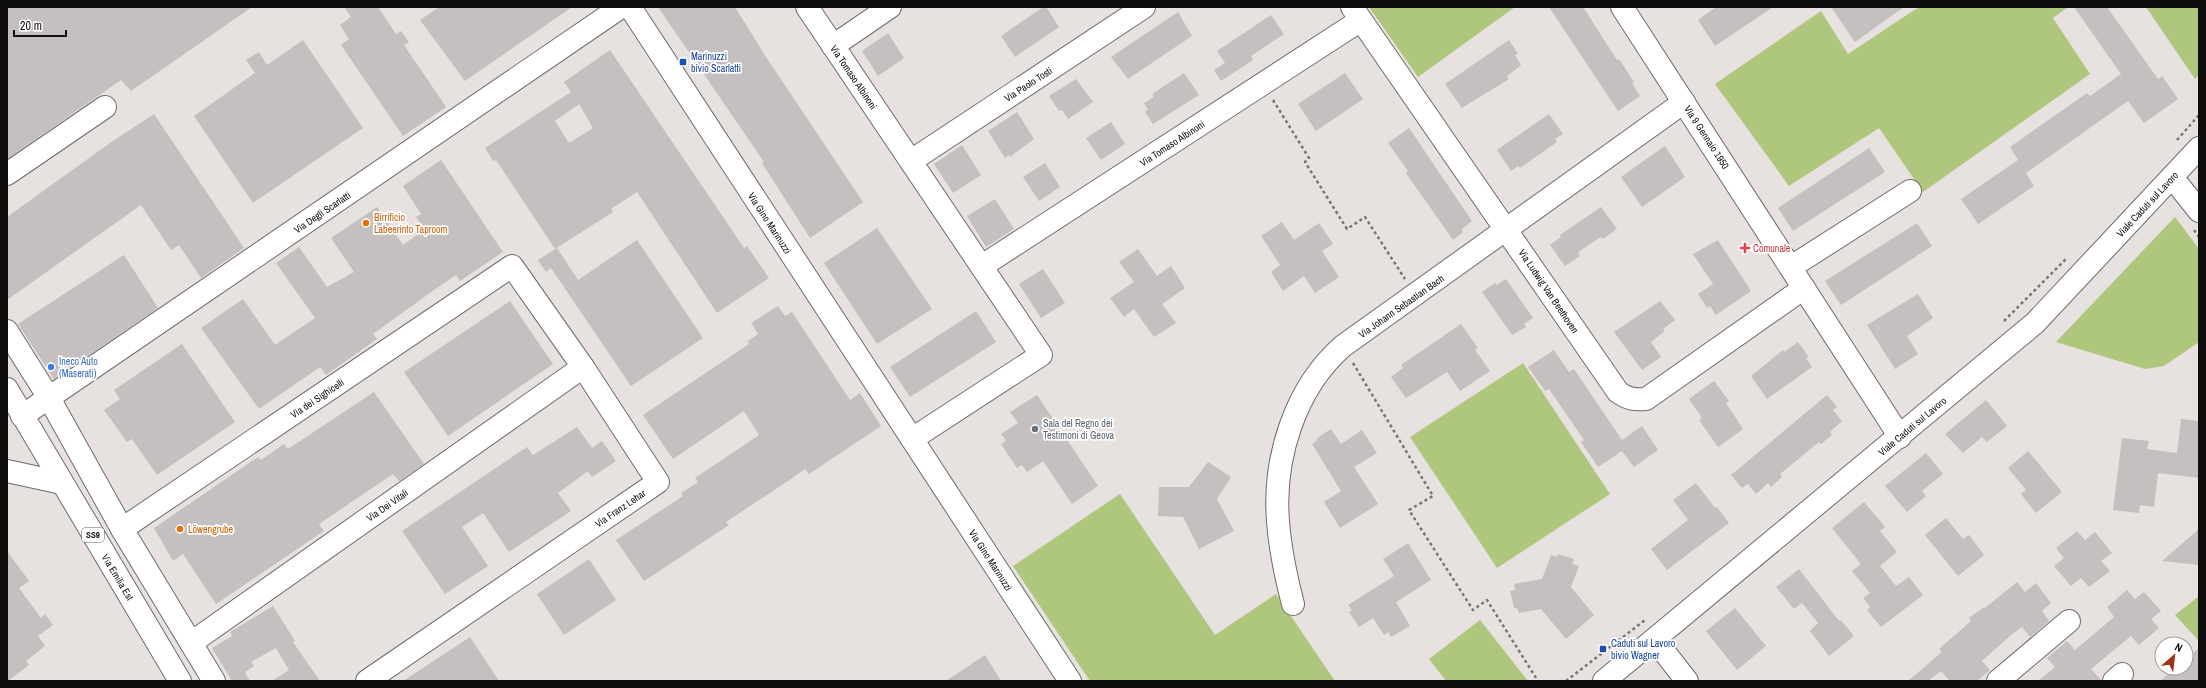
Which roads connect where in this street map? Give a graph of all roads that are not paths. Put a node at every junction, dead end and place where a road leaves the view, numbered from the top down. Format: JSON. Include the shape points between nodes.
{"nodes":[{"id":1,"x":621,"y":7,"type":"edge"},
{"id":2,"x":630,"y":7,"type":"edge"},
{"id":3,"x":807,"y":7,"type":"edge"},
{"id":4,"x":890,"y":7,"type":"edge"},
{"id":5,"x":1144,"y":7,"type":"edge"},
{"id":6,"x":1622,"y":7,"type":"edge"},
{"id":7,"x":1357,"y":14,"type":"edge"},
{"id":8,"x":833,"y":46,"type":"junction"},
{"id":9,"x":1684,"y":102,"type":"junction"},
{"id":10,"x":105,"y":107,"type":"dead end"},
{"id":11,"x":2199,"y":148,"type":"edge"},
{"id":12,"x":911,"y":161,"type":"junction"},
{"id":13,"x":7,"y":174,"type":"edge"},
{"id":14,"x":2172,"y":177,"type":"junction"},
{"id":15,"x":1910,"y":191,"type":"dead end"},
{"id":16,"x":2199,"y":212,"type":"edge"},
{"id":17,"x":1506,"y":229,"type":"junction"},
{"id":18,"x":512,"y":266,"type":"joint"},
{"id":19,"x":982,"y":266,"type":"junction"},
{"id":20,"x":1791,"y":267,"type":"junction"},
{"id":21,"x":1804,"y":288,"type":"junction"},
{"id":22,"x":7,"y":331,"type":"edge"},
{"id":23,"x":582,"y":367,"type":"junction"},
{"id":24,"x":8,"y":393,"type":"edge"},
{"id":25,"x":49,"y":398,"type":"junction"},
{"id":26,"x":22,"y":416,"type":"junction"},
{"id":27,"x":1900,"y":436,"type":"junction"},
{"id":28,"x":912,"y":439,"type":"junction"},
{"id":29,"x":7,"y":471,"type":"edge"},
{"id":30,"x":62,"y":483,"type":"junction"},
{"id":31,"x":122,"y":529,"type":"junction"},
{"id":32,"x":1293,"y":604,"type":"dead end"},
{"id":33,"x":2069,"y":621,"type":"dead end"},
{"id":34,"x":1654,"y":640,"type":"junction"},
{"id":35,"x":191,"y":643,"type":"junction"},
{"id":36,"x":180,"y":681,"type":"edge"},
{"id":37,"x":214,"y":681,"type":"edge"},
{"id":38,"x":367,"y":681,"type":"edge"},
{"id":39,"x":1070,"y":681,"type":"edge"},
{"id":40,"x":1604,"y":681,"type":"edge"},
{"id":41,"x":1687,"y":681,"type":"edge"},
{"id":42,"x":1998,"y":681,"type":"edge"}],
"edges":[{"from":1,"to":25,"type":"street","name":"Via Degli Scarlatti"},
{"from":2,"to":28,"type":"street","name":"Via Gino Marinuzzi"},
{"from":3,"to":8,"type":"street","name":"Via Tomaso Albinoni"},
{"from":4,"to":8,"type":"street"},
{"from":5,"to":12,"type":"street","name":"Via Paolo Tosti"},
{"from":6,"to":9,"type":"street","name":"Via 9 Gennaio 1950"},
{"from":7,"to":17,"type":"street","name":"Via Ludwig Van Beethoven"},
{"from":7,"to":19,"type":"street","name":"Via Tomaso Albinoni","via":[[1263,84]]},
{"from":8,"to":12,"type":"street","name":"Via Tomaso Albinoni"},
{"from":9,"to":17,"type":"street","name":"Via Johann Sebastian Bach"},
{"from":9,"to":20,"type":"street","name":"Via 9 Gennaio 1950"},
{"from":10,"to":13,"type":"street"},
{"from":11,"to":14,"type":"street","name":"Viale Caduti sul Lavoro"},
{"from":12,"to":19,"type":"street","name":"Via Tomaso Albinoni"},
{"from":14,"to":16,"type":"street"},
{"from":14,"to":27,"type":"street","name":"Viale Caduti sul Lavoro","via":[[2035,323]]},
{"from":15,"to":20,"type":"street"},
{"from":17,"to":21,"type":"street","name":"Via Ludwig Van Beethoven","via":[[1618,392],[1636,400],[1646,399]]},
{"from":17,"to":32,"type":"street","name":"Via Johann Sebastian Bach","via":[[1343,346],[1326,361],[1303,396],[1288,432],[1279,477],[1277,519],[1282,560]]},
{"from":18,"to":23,"type":"street","name":"Via Franz Lehar"},
{"from":18,"to":31,"type":"street","name":"Via dei Sighicelli"},
{"from":19,"to":28,"type":"street","name":"Via Tomaso Albinoni","via":[[1041,355]]},
{"from":20,"to":21,"type":"street","name":"Via 9 Gennaio 1950"},
{"from":21,"to":27,"type":"street","name":"Via 9 Gennaio 1950"},
{"from":22,"to":25,"type":"street"},
{"from":23,"to":35,"type":"street","name":"Via Dei Vitali"},
{"from":23,"to":38,"type":"street","name":"Via Franz Lehar","via":[[658,482]]},
{"from":24,"to":26,"type":"street","name":"Via Emilia Est","number":"SS9"},
{"from":25,"to":26,"type":"street","name":"Via Degli Scarlatti"},
{"from":25,"to":31,"type":"street"},
{"from":26,"to":30,"type":"street","name":"Via Emilia Est","number":"SS9"},
{"from":27,"to":34,"type":"street","name":"Viale Caduti sul Lavoro"},
{"from":28,"to":39,"type":"street","name":"Via Gino Marinuzzi"},
{"from":29,"to":30,"type":"street"},
{"from":30,"to":36,"type":"street","name":"Via Emilia Est","number":"SS9"},
{"from":31,"to":35,"type":"street"},
{"from":33,"to":42,"type":"street"},
{"from":34,"to":40,"type":"street","name":"Viale Caduti sul Lavoro"},
{"from":34,"to":41,"type":"street"},
{"from":35,"to":37,"type":"street"}]}
